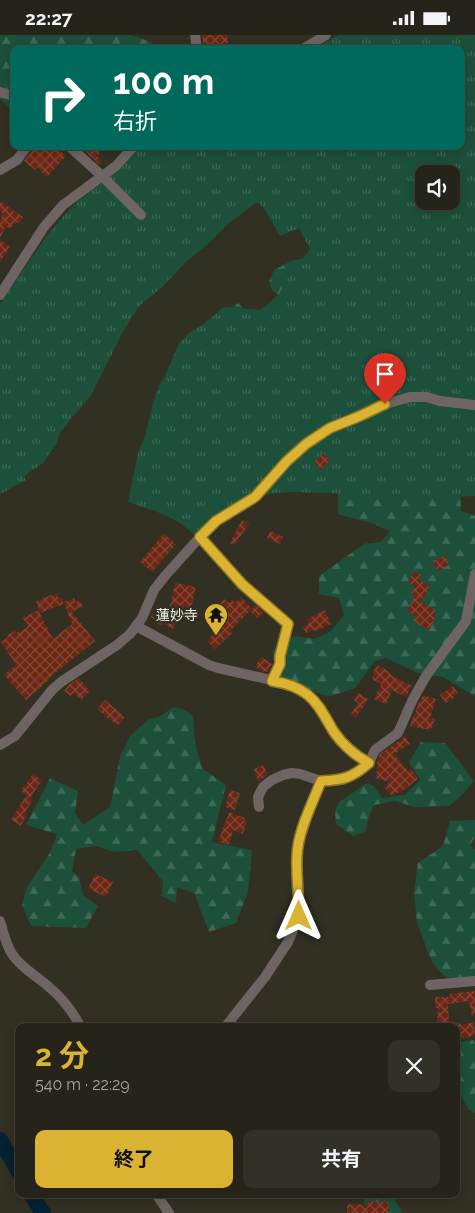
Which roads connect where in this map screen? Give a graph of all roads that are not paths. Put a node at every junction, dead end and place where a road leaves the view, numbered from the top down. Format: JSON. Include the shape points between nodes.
{"nodes":[{"id":1,"x":326,"y":35,"type":"edge"},
{"id":2,"x":310,"y":45,"type":"edge"},
{"id":3,"x":24,"y":150,"type":"edge"},
{"id":4,"x":73,"y":150,"type":"edge"},
{"id":5,"x":130,"y":150,"type":"edge"},
{"id":6,"x":0,"y":170,"type":"edge"},
{"id":7,"x":102,"y":176,"type":"junction"},
{"id":8,"x":141,"y":215,"type":"dead end"},
{"id":9,"x":0,"y":295,"type":"edge"},
{"id":10,"x":475,"y":405,"type":"edge"},
{"id":11,"x":200,"y":537,"type":"junction"},
{"id":12,"x":475,"y":574,"type":"edge"},
{"id":13,"x":136,"y":626,"type":"junction"},
{"id":14,"x":272,"y":681,"type":"junction"},
{"id":15,"x":0,"y":745,"type":"edge"},
{"id":16,"x":369,"y":763,"type":"junction"},
{"id":17,"x":321,"y":781,"type":"junction"},
{"id":18,"x":259,"y":807,"type":"dead end"},
{"id":19,"x":0,"y":921,"type":"edge"},
{"id":20,"x":475,"y":981,"type":"edge"},
{"id":21,"x":430,"y":985,"type":"dead end"},
{"id":22,"x":78,"y":1023,"type":"edge"},
{"id":23,"x":228,"y":1023,"type":"edge"},
{"id":24,"x":159,"y":1198,"type":"edge"},
{"id":25,"x":169,"y":1213,"type":"edge"}],
"edges":[{"from":1,"to":2,"type":"street"},
{"from":3,"to":6,"type":"street","via":[[17,160]]},
{"from":4,"to":7,"type":"street"},
{"from":5,"to":7,"type":"street"},
{"from":7,"to":8,"type":"street"},
{"from":7,"to":9,"type":"street","via":[[63,205],[44,227]]},
{"from":10,"to":11,"type":"street","via":[[410,397],[385,404],[330,428],[287,461],[255,497],[216,521]]},
{"from":11,"to":13,"type":"street","via":[[154,590]]},
{"from":11,"to":14,"type":"street","via":[[242,584],[288,624],[280,664]]},
{"from":12,"to":16,"type":"street","via":[[466,621],[426,676],[398,733],[376,750]]},
{"from":13,"to":14,"type":"street","via":[[210,665]]},
{"from":13,"to":15,"type":"street","via":[[117,645],[61,682],[14,735]]},
{"from":14,"to":16,"type":"street","via":[[289,684],[307,694],[321,708],[335,733]]},
{"from":16,"to":17,"type":"street","via":[[342,780]]},
{"from":17,"to":18,"type":"street","via":[[300,774],[283,775],[263,787],[258,797]]},
{"from":17,"to":23,"type":"street","via":[[297,856],[299,916],[288,942],[265,977]]},
{"from":19,"to":22,"type":"street","via":[[14,957],[61,998]]},
{"from":20,"to":21,"type":"street"},
{"from":24,"to":25,"type":"street"}]}
